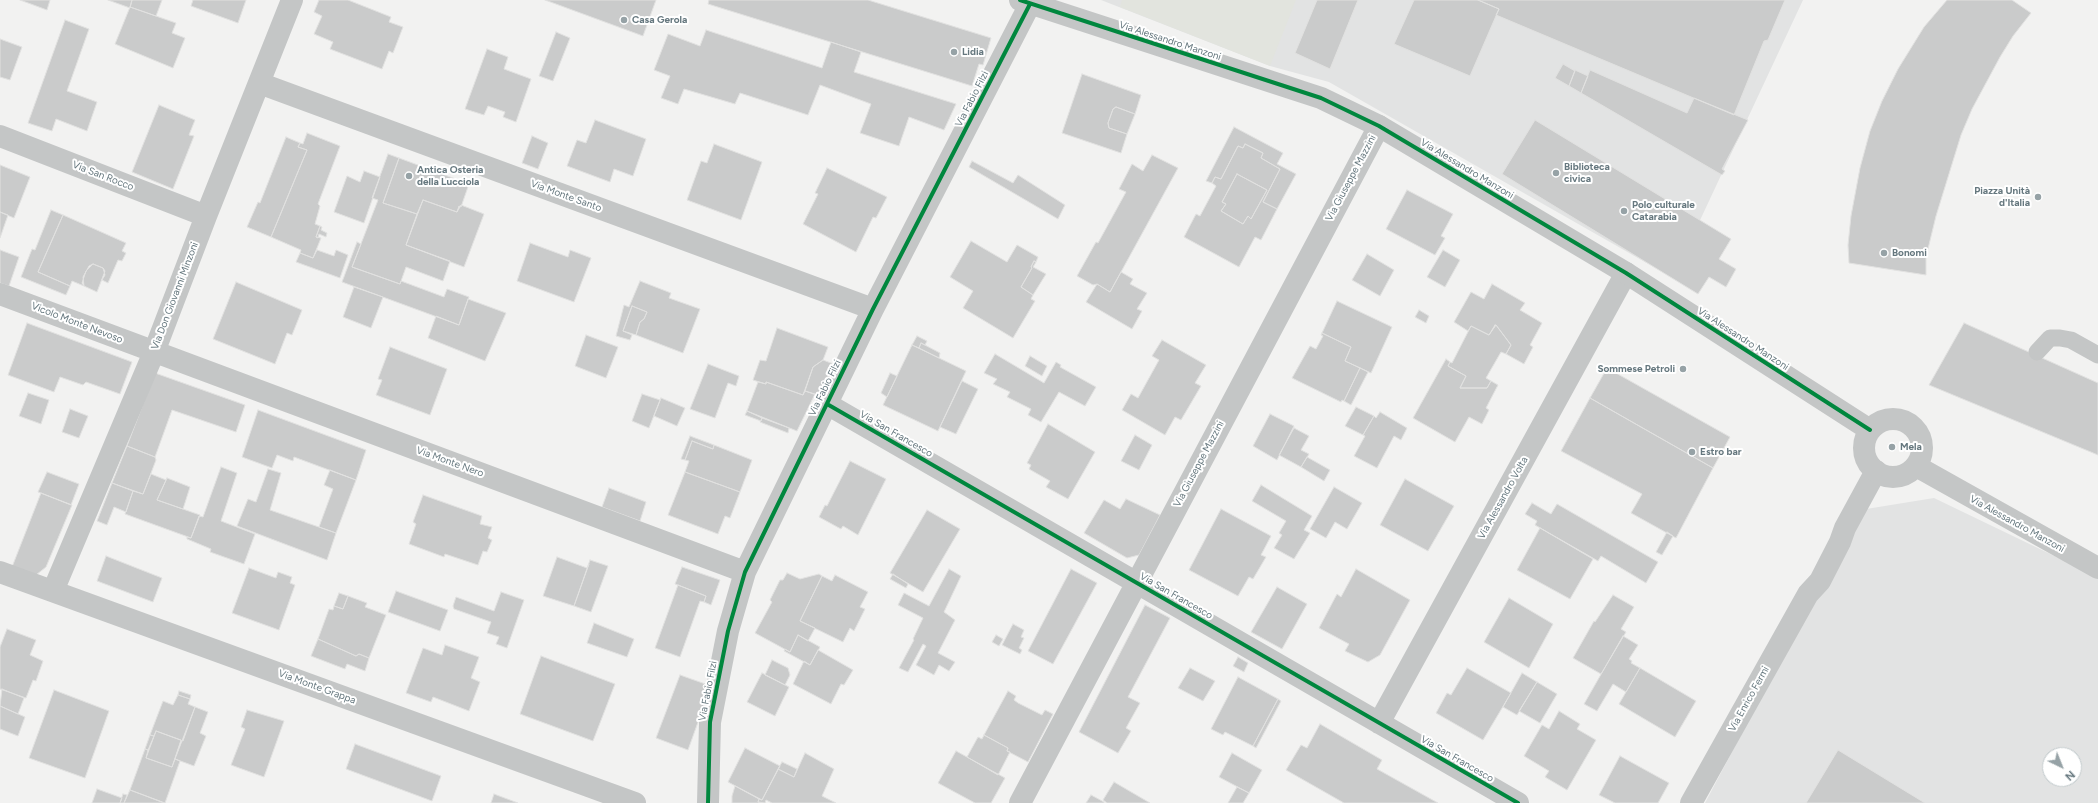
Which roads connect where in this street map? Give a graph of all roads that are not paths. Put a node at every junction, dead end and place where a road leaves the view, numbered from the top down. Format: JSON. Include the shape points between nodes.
{"nodes":[{"id":1,"x":292,"y":0,"type":"edge"},
{"id":2,"x":1025,"y":2,"type":"edge"},
{"id":3,"x":259,"y":83,"type":"junction"},
{"id":4,"x":1379,"y":126,"type":"junction"},
{"id":5,"x":0,"y":136,"type":"edge"},
{"id":6,"x":206,"y":216,"type":"junction"},
{"id":7,"x":1626,"y":273,"type":"junction"},
{"id":8,"x":0,"y":294,"type":"edge"},
{"id":9,"x":873,"y":309,"type":"junction"},
{"id":10,"x":154,"y":352,"type":"junction"},
{"id":11,"x":2037,"y":352,"type":"dead end"},
{"id":12,"x":2098,"y":355,"type":"edge"},
{"id":13,"x":827,"y":404,"type":"junction"},
{"id":14,"x":1870,"y":430,"type":"junction"},
{"id":15,"x":1916,"y":466,"type":"junction"},
{"id":16,"x":1876,"y":472,"type":"junction"},
{"id":17,"x":2098,"y":568,"type":"edge"},
{"id":18,"x":0,"y":572,"type":"edge"},
{"id":19,"x":745,"y":572,"type":"junction"},
{"id":20,"x":1136,"y":583,"type":"junction"},
{"id":21,"x":53,"y":591,"type":"junction"},
{"id":22,"x":1379,"y":723,"type":"junction"},
{"id":23,"x":634,"y":803,"type":"edge"},
{"id":24,"x":708,"y":803,"type":"edge"},
{"id":25,"x":1020,"y":803,"type":"edge"},
{"id":26,"x":1518,"y":803,"type":"edge"},
{"id":27,"x":1691,"y":803,"type":"edge"}],
"edges":[{"from":1,"to":3,"type":"street","name":"Via Don Giovanni Minzoni"},
{"from":2,"to":4,"type":"street","name":"Via Alessandro Manzoni","via":[[1321,98]]},
{"from":2,"to":9,"type":"street","name":"Via Fabio Filzi"},
{"from":3,"to":6,"type":"street","name":"Via Don Giovanni Minzoni"},
{"from":3,"to":9,"type":"street","name":"Via Monte Santo"},
{"from":4,"to":7,"type":"street","name":"Via Alessandro Manzoni"},
{"from":4,"to":20,"type":"street","name":"Via Giuseppe Mazzini"},
{"from":5,"to":6,"type":"street","name":"Via San Rocco"},
{"from":6,"to":10,"type":"street","name":"Via Don Giovanni Minzoni"},
{"from":7,"to":14,"type":"street","name":"Via Alessandro Manzoni"},
{"from":7,"to":22,"type":"street","name":"Via Alessandro Volta"},
{"from":8,"to":10,"type":"street","name":"Vicolo Monte Nevoso"},
{"from":9,"to":13,"type":"street","name":"Via Fabio Filzi"},
{"from":10,"to":19,"type":"street","name":"Via Monte Nero"},
{"from":10,"to":21,"type":"street","name":"Via Don Giovanni Minzoni"},
{"from":11,"to":12,"type":"lane","via":[[2050,338],[2060,338],[2071,340]]},
{"from":13,"to":19,"type":"street","name":"Via Fabio Filzi"},
{"from":13,"to":20,"type":"street","name":"Via San Francesco"},
{"from":14,"to":15,"type":"street","via":[[1880,422],[1894,418],[1911,424],[1919,435],[1922,448]]},
{"from":14,"to":16,"type":"street","via":[[1864,447],[1869,465]]},
{"from":15,"to":16,"type":"street","via":[[1902,476],[1893,477]]},
{"from":15,"to":17,"type":"street","name":"Via Alessandro Manzoni"},
{"from":16,"to":27,"type":"street","name":"Via Enrico Fermi","via":[[1845,528],[1832,540],[1812,578],[1808,594]]},
{"from":18,"to":21,"type":"street","name":"Via Monte Grappa"},
{"from":19,"to":24,"type":"street","name":"Via Fabio Filzi","via":[[728,631],[710,722]]},
{"from":20,"to":22,"type":"street","name":"Via San Francesco"},
{"from":20,"to":25,"type":"street","name":"Via Giuseppe Mazzini"},
{"from":21,"to":23,"type":"street","name":"Via Monte Grappa"},
{"from":22,"to":26,"type":"street","name":"Via San Francesco"}]}
